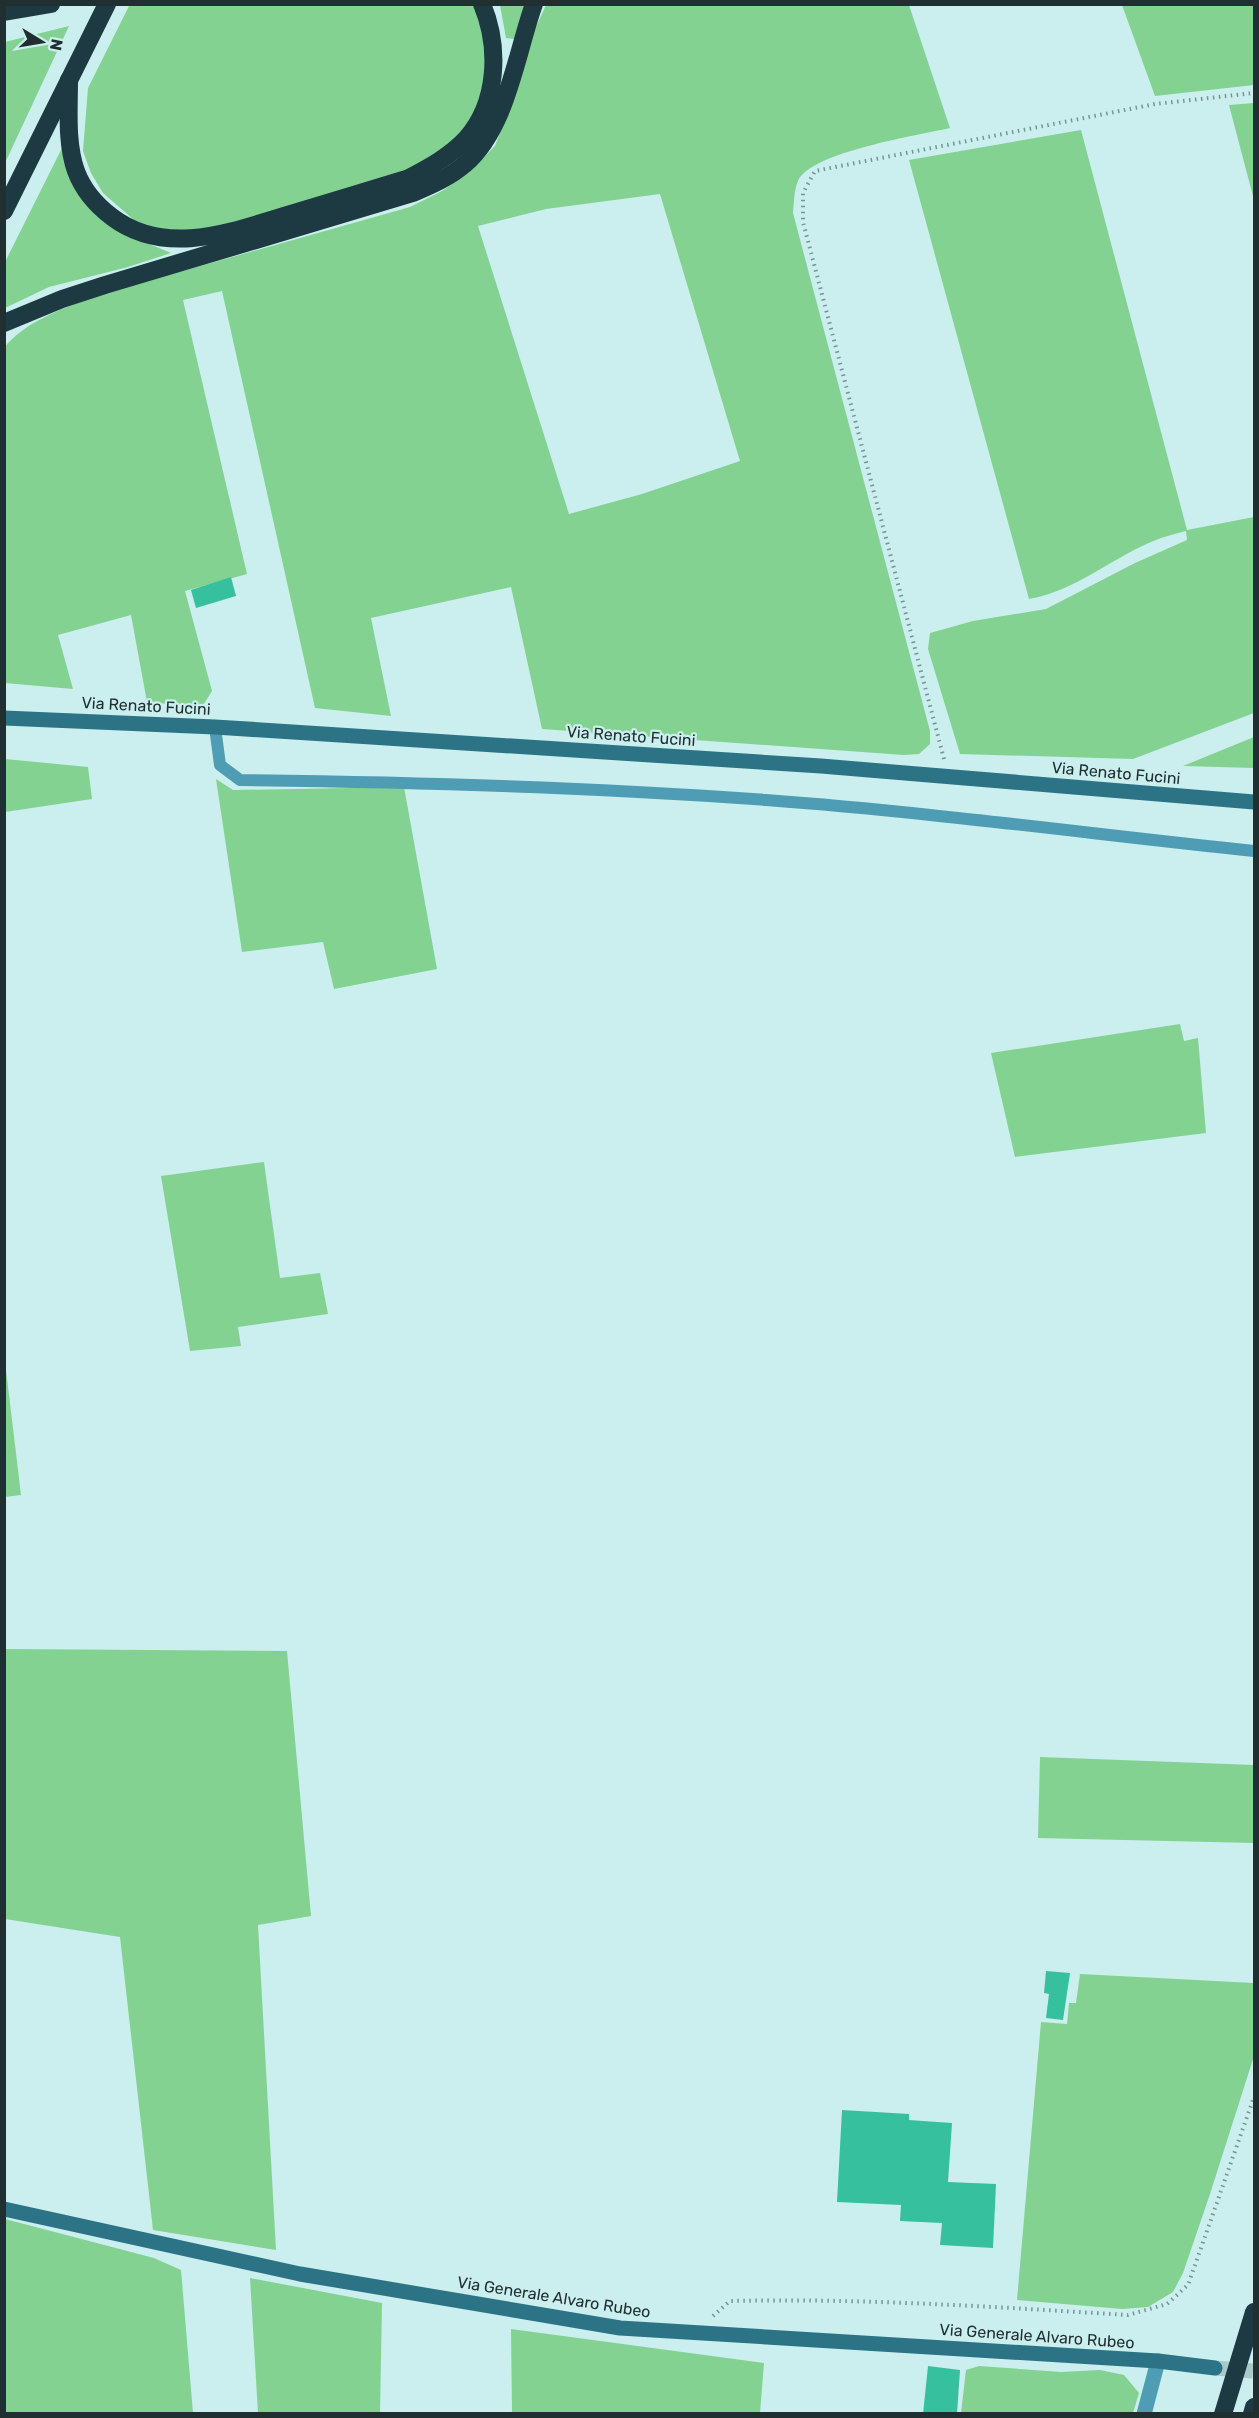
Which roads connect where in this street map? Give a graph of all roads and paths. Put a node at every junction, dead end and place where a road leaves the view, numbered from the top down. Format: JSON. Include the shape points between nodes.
{"nodes":[{"id":1,"x":51,"y":4,"type":"edge"},
{"id":2,"x":107,"y":4,"type":"edge"},
{"id":3,"x":482,"y":4,"type":"edge"},
{"id":4,"x":534,"y":4,"type":"edge"},
{"id":5,"x":4,"y":12,"type":"edge"},
{"id":6,"x":69,"y":80,"type":"junction"},
{"id":7,"x":1254,"y":93,"type":"edge"},
{"id":8,"x":7,"y":202,"type":"edge"},
{"id":9,"x":4,"y":323,"type":"edge"},
{"id":10,"x":4,"y":718,"type":"edge"},
{"id":11,"x":215,"y":728,"type":"junction"},
{"id":12,"x":949,"y":777,"type":"junction"},
{"id":13,"x":1254,"y":802,"type":"edge"},
{"id":14,"x":1254,"y":850,"type":"edge"},
{"id":15,"x":1254,"y":2097,"type":"edge"},
{"id":16,"x":4,"y":2209,"type":"edge"},
{"id":17,"x":1254,"y":2312,"type":"edge"},
{"id":18,"x":694,"y":2333,"type":"junction"},
{"id":19,"x":1158,"y":2361,"type":"junction"},
{"id":20,"x":1215,"y":2368,"type":"tunnel mouth"},
{"id":21,"x":1224,"y":2410,"type":"edge"},
{"id":22,"x":1144,"y":2414,"type":"edge"}],
"edges":[{"from":1,"to":5,"type":"highway"},
{"from":2,"to":6,"type":"highway"},
{"from":3,"to":6,"type":"highway","via":[[495,47],[494,71],[480,118],[451,153],[409,178],[224,234],[158,238],[120,223],[101,209],[76,171],[69,124]]},
{"from":4,"to":9,"type":"highway","via":[[495,124],[466,163],[439,182],[62,299]]},
{"from":6,"to":8,"type":"highway"},
{"from":7,"to":12,"type":"path","via":[[1155,104],[815,171],[803,193],[803,222]]},
{"from":10,"to":11,"type":"street","name":"Via Renato Fucini"},
{"from":11,"to":12,"type":"street","name":"Via Renato Fucini"},
{"from":11,"to":14,"type":"lane","via":[[220,765],[240,780],[675,794],[864,809]]},
{"from":12,"to":13,"type":"street","name":"Via Renato Fucini"},
{"from":15,"to":18,"type":"path","via":[[1188,2285],[1167,2304],[1128,2315],[863,2302],[730,2301]]},
{"from":16,"to":18,"type":"street","name":"Via Generale Alvaro Rubeo","via":[[300,2274],[620,2328]]},
{"from":17,"to":21,"type":"highway"},
{"from":18,"to":19,"type":"street","name":"Via Generale Alvaro Rubeo"},
{"from":19,"to":20,"type":"street","name":"Via Generale Alvaro Rubeo"},
{"from":19,"to":22,"type":"street"}]}
